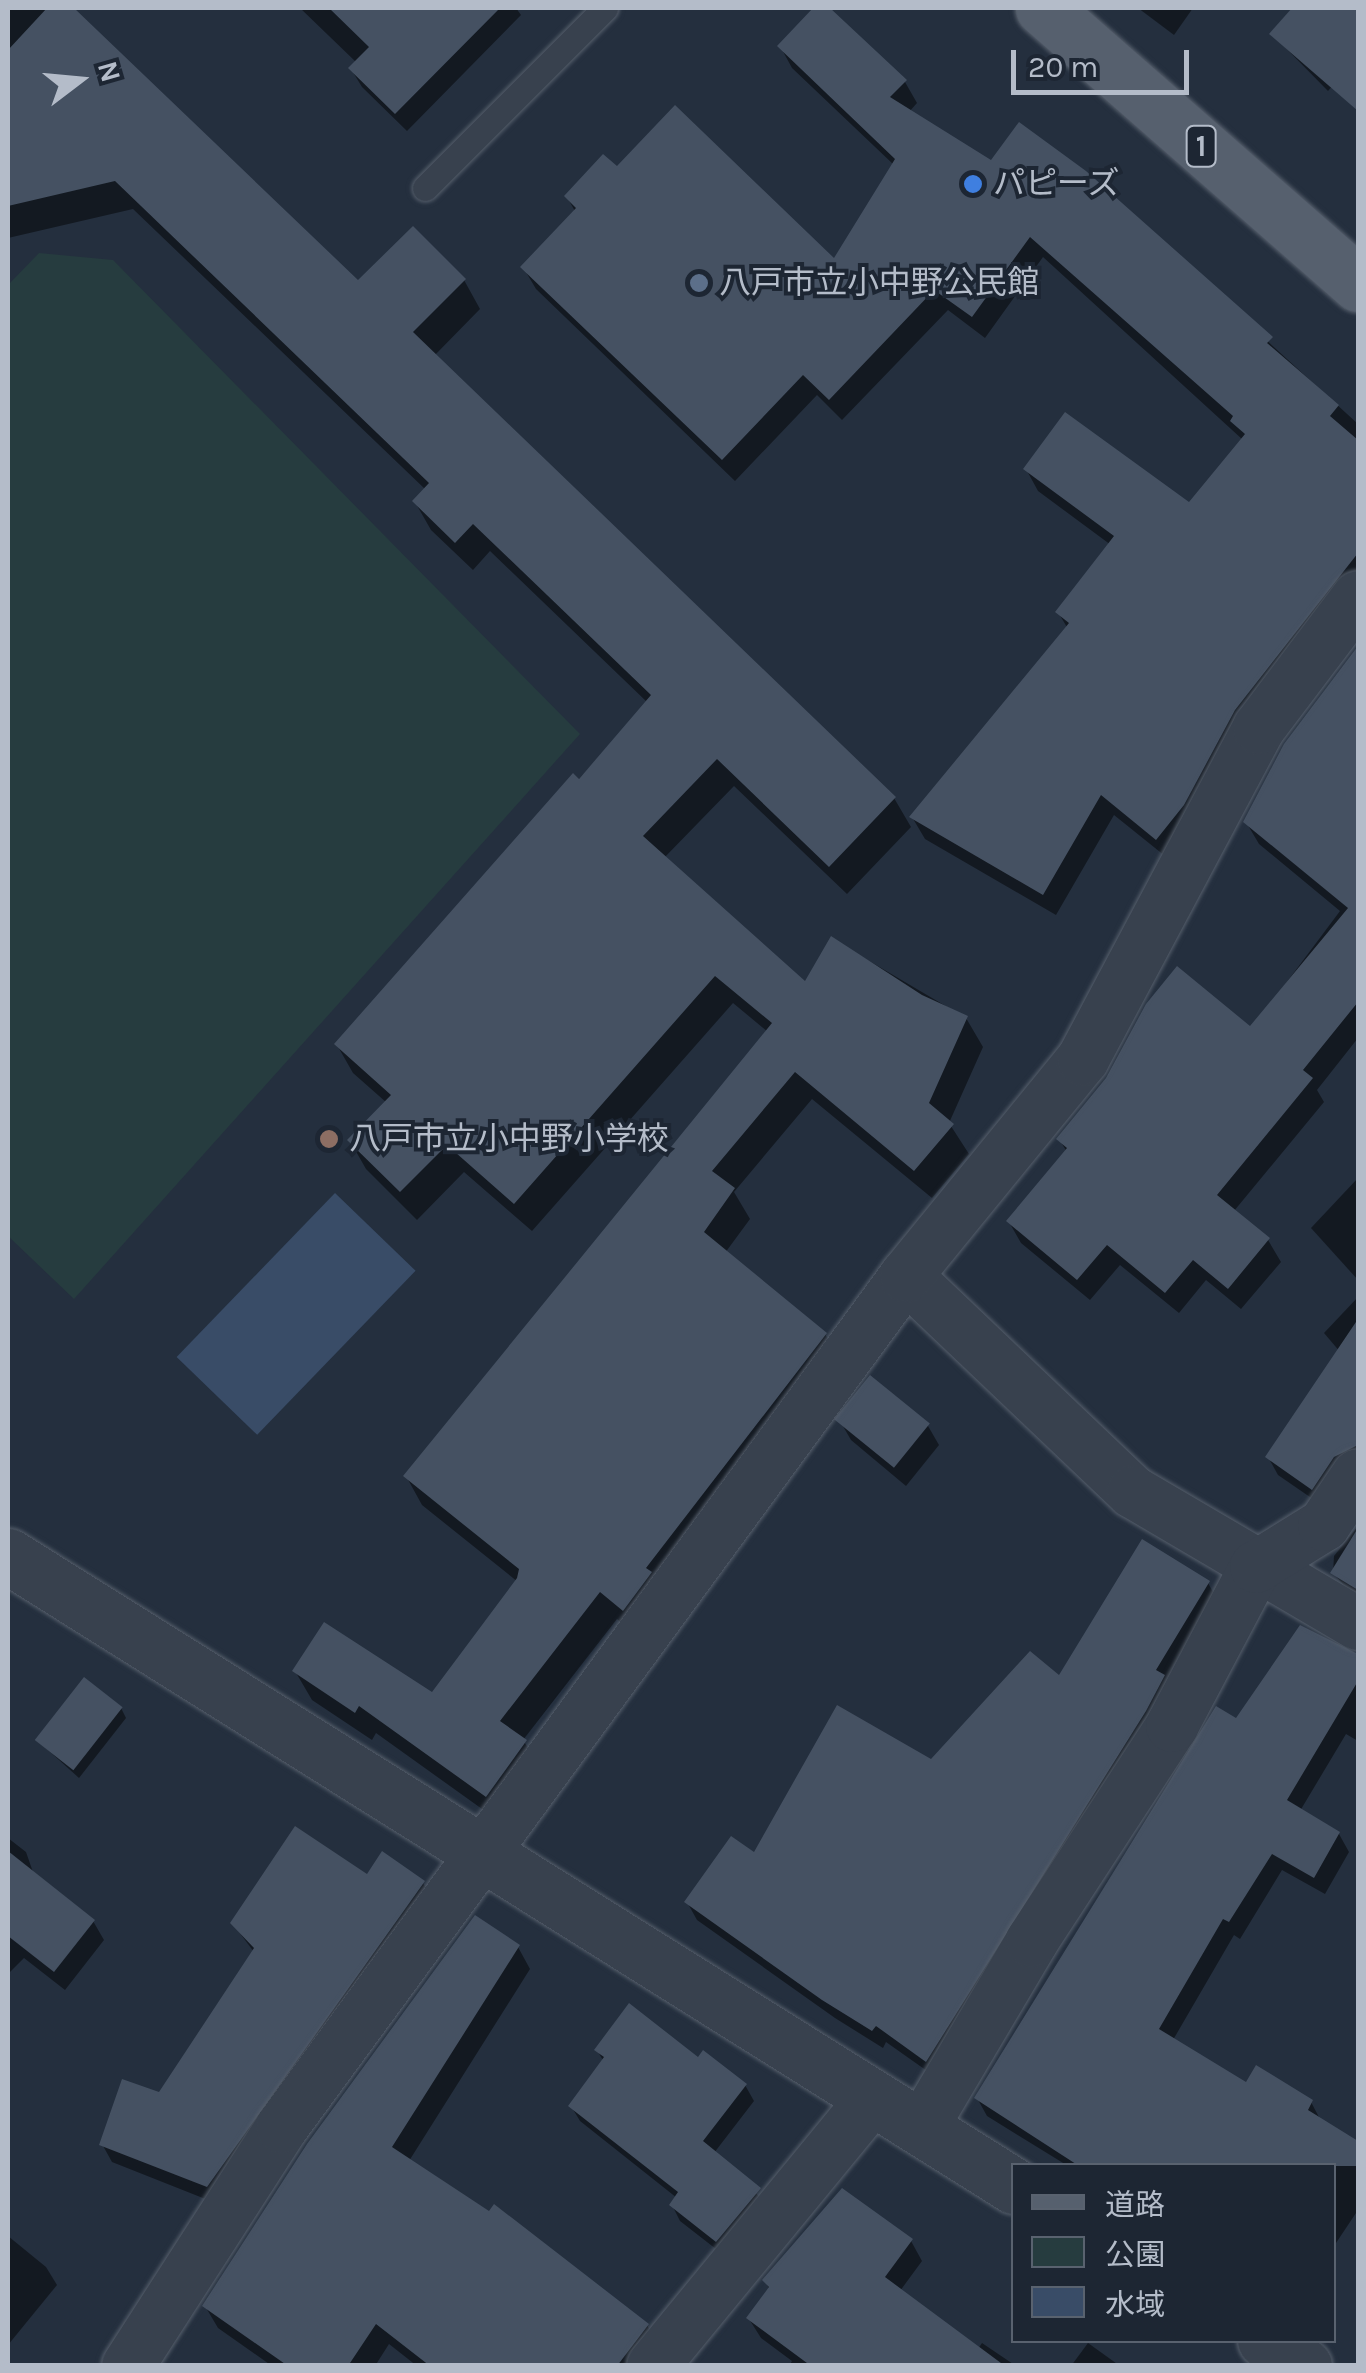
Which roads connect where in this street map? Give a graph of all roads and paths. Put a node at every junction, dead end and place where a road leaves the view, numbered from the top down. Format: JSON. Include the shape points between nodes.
{"nodes":[{"id":1,"x":605,"y":8,"type":"edge"},
{"id":2,"x":1066,"y":15,"type":"edge"},
{"id":3,"x":425,"y":188,"type":"dead end"},
{"id":4,"x":1358,"y":284,"type":"edge"},
{"id":5,"x":1358,"y":597,"type":"edge"},
{"id":6,"x":906,"y":1276,"type":"junction"},
{"id":7,"x":1358,"y":1475,"type":"edge"},
{"id":8,"x":8,"y":1556,"type":"edge"},
{"id":9,"x":1256,"y":1567,"type":"junction"},
{"id":10,"x":1358,"y":1624,"type":"edge"},
{"id":11,"x":484,"y":1858,"type":"junction"},
{"id":12,"x":872,"y":2099,"type":"junction"},
{"id":13,"x":922,"y":2129,"type":"junction"},
{"id":14,"x":1011,"y":2184,"type":"edge"},
{"id":15,"x":128,"y":2366,"type":"edge"},
{"id":16,"x":653,"y":2366,"type":"edge"}],
"edges":[{"from":1,"to":3,"type":"lane"},
{"from":2,"to":4,"type":"main road","number":"1"},
{"from":5,"to":6,"type":"street","via":[[1259,728],[1082,1059]]},
{"from":6,"to":9,"type":"street","via":[[1133,1492]]},
{"from":6,"to":11,"type":"street"},
{"from":7,"to":9,"type":"street","via":[[1324,1525]]},
{"from":8,"to":11,"type":"street"},
{"from":9,"to":10,"type":"street"},
{"from":9,"to":13,"type":"street","via":[[1172,1726],[1032,1940]]},
{"from":11,"to":12,"type":"street"},
{"from":11,"to":15,"type":"street","via":[[282,2126]]},
{"from":12,"to":13,"type":"street"},
{"from":12,"to":16,"type":"street"},
{"from":13,"to":14,"type":"street"}]}
